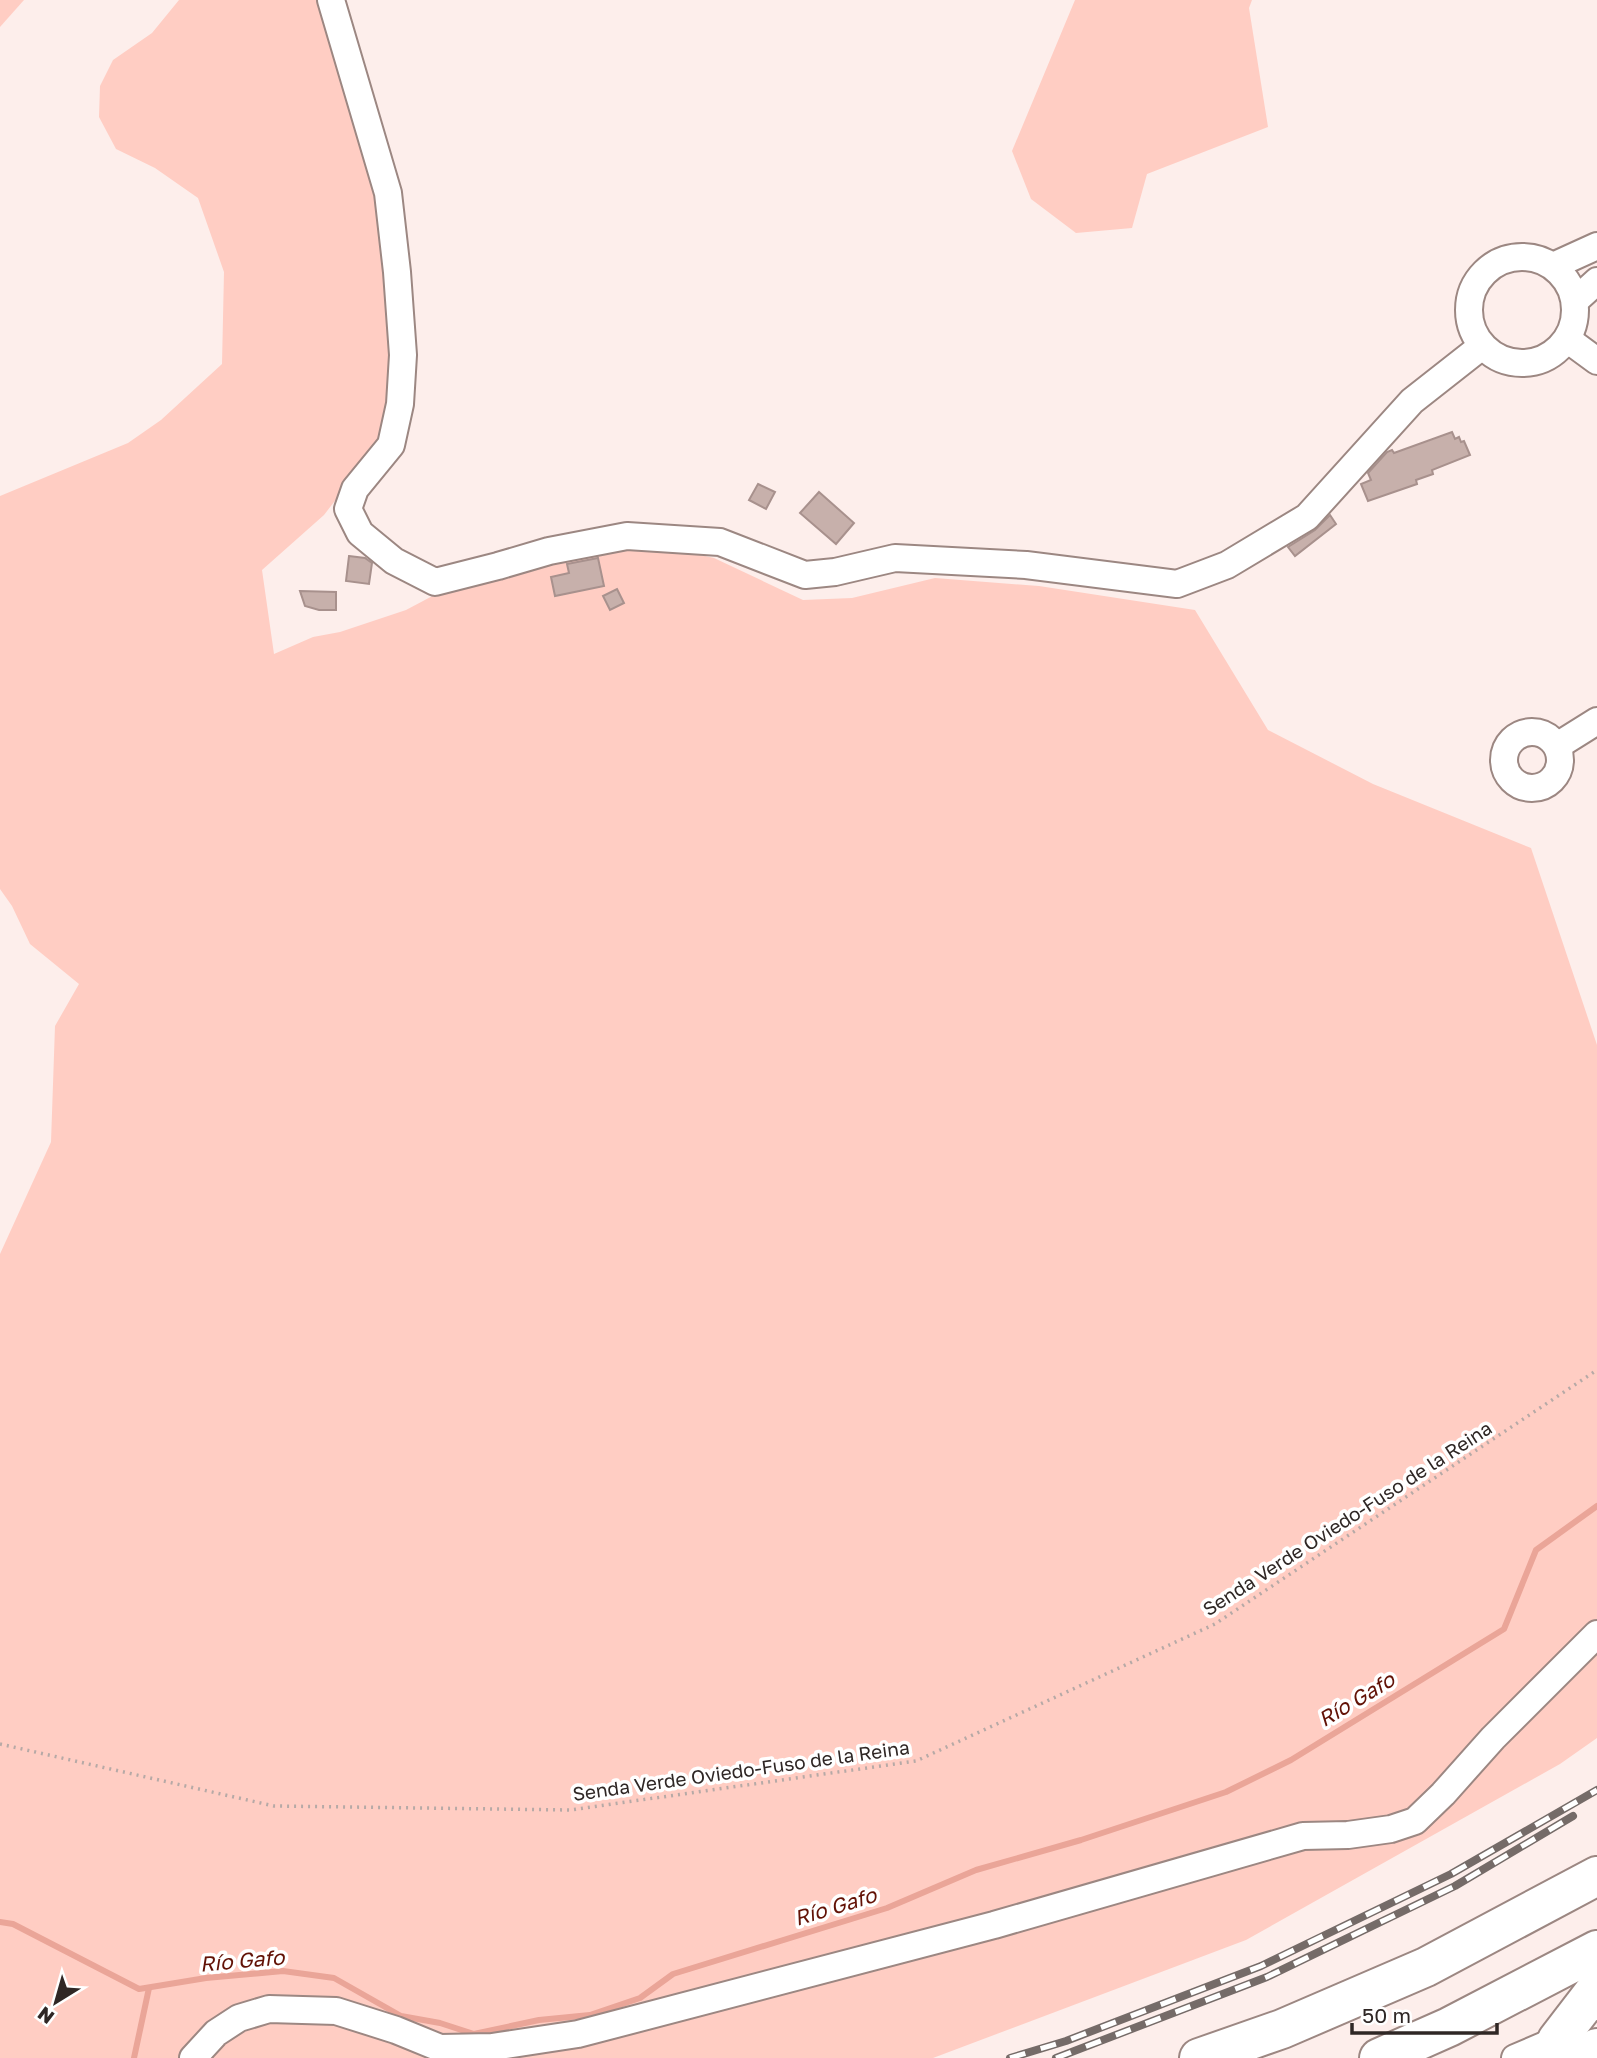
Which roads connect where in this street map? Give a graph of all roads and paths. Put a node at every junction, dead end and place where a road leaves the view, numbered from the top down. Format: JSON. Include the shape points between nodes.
{"nodes":[{"id":1,"x":331,"y":0,"type":"edge"},
{"id":2,"x":1597,"y":246,"type":"edge"},
{"id":3,"x":1553,"y":266,"type":"junction"},
{"id":4,"x":1597,"y":281,"type":"edge"},
{"id":5,"x":1575,"y":302,"type":"junction"},
{"id":6,"x":1567,"y":339,"type":"junction"},
{"id":7,"x":1482,"y":346,"type":"junction"},
{"id":8,"x":1597,"y":361,"type":"edge"},
{"id":9,"x":1597,"y":721,"type":"edge"},
{"id":10,"x":1558,"y":746,"type":"dead end"},
{"id":11,"x":1597,"y":1370,"type":"edge"},
{"id":12,"x":1597,"y":1634,"type":"edge"},
{"id":13,"x":0,"y":1744,"type":"edge"},
{"id":14,"x":1597,"y":1876,"type":"edge"},
{"id":15,"x":1597,"y":1950,"type":"edge"},
{"id":16,"x":1597,"y":1988,"type":"edge"},
{"id":17,"x":1597,"y":2048,"type":"edge"},
{"id":18,"x":1565,"y":2052,"type":"edge"},
{"id":19,"x":434,"y":2053,"type":"edge"},
{"id":20,"x":193,"y":2058,"type":"edge"},
{"id":21,"x":1199,"y":2058,"type":"edge"},
{"id":22,"x":1379,"y":2058,"type":"edge"},
{"id":23,"x":1516,"y":2058,"type":"edge"}],
"edges":[{"from":1,"to":7,"type":"street","via":[[388,193],[403,355],[400,404],[391,445],[355,489],[348,509],[360,533],[394,561],[435,582],[549,551],[627,537],[720,542],[805,575],[895,558],[1026,565],[1177,584],[1227,565],[1307,517],[1412,401]]},
{"from":2,"to":3,"type":"street"},
{"from":3,"to":5,"type":"street","via":[[1568,283]]},
{"from":3,"to":7,"type":"street","via":[[1524,256],[1501,260],[1485,270],[1468,303],[1470,325]]},
{"from":4,"to":5,"type":"street"},
{"from":5,"to":6,"type":"street"},
{"from":6,"to":7,"type":"street","via":[[1546,358],[1529,363],[1499,359]]},
{"from":6,"to":8,"type":"street"},
{"from":9,"to":10,"type":"street"},
{"from":11,"to":13,"type":"path","name":"Senda Verde Oviedo-Fuso de la Reina","via":[[1215,1624],[916,1761],[570,1810],[274,1806]]},
{"from":12,"to":19,"type":"street","via":[[1415,1821],[1348,1835],[1303,1836],[994,1925],[578,2034]]},
{"from":14,"to":21,"type":"highway","via":[[1426,1967],[1282,2029]]},
{"from":15,"to":22,"type":"highway"},
{"from":16,"to":18,"type":"highway"},
{"from":17,"to":18,"type":"highway"},
{"from":18,"to":23,"type":"street"},
{"from":19,"to":20,"type":"street","via":[[396,2030],[337,2011],[269,2010],[239,2018],[216,2033]]}]}
